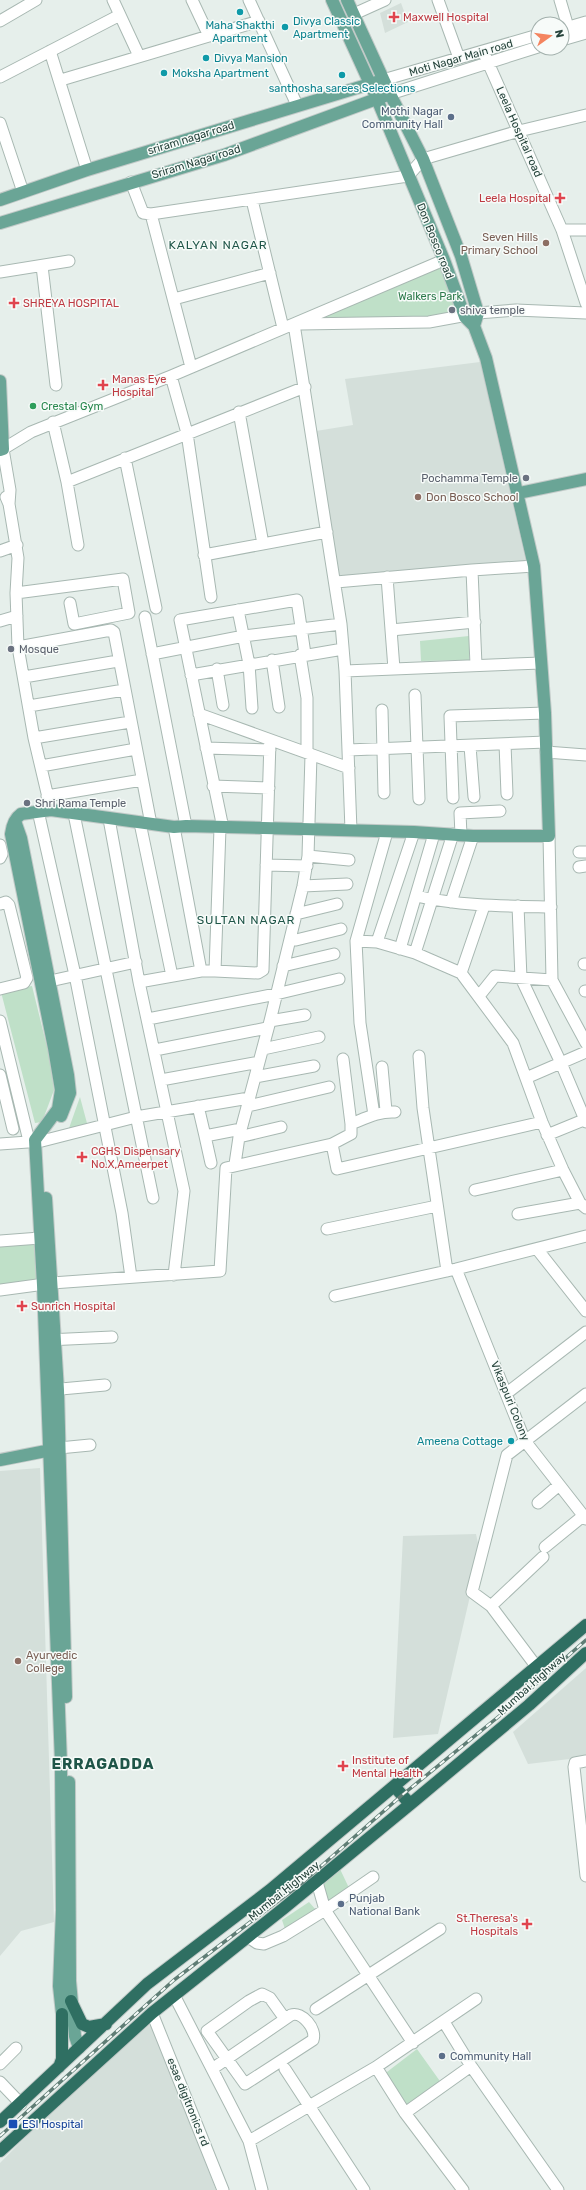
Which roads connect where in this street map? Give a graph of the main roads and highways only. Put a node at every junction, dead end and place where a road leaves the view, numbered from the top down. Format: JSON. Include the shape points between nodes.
{"nodes":[{"id":1,"x":332,"y":0,"type":"edge"},
{"id":2,"x":347,"y":0,"type":"edge"},
{"id":3,"x":383,"y":80,"type":"junction"},
{"id":4,"x":370,"y":84,"type":"junction"},
{"id":5,"x":390,"y":94,"type":"junction"},
{"id":6,"x":377,"y":99,"type":"junction"},
{"id":7,"x":0,"y":200,"type":"edge"},
{"id":8,"x":0,"y":223,"type":"edge"},
{"id":9,"x":474,"y":326,"type":"junction"},
{"id":10,"x":0,"y":382,"type":"edge"},
{"id":11,"x":1,"y":444,"type":"edge"},
{"id":12,"x":586,"y":479,"type":"edge"},
{"id":13,"x":519,"y":493,"type":"junction"},
{"id":14,"x":35,"y":1141,"type":"junction"},
{"id":15,"x":48,"y":1284,"type":"junction"},
{"id":16,"x":53,"y":1449,"type":"junction"},
{"id":17,"x":0,"y":1460,"type":"edge"},
{"id":18,"x":586,"y":1625,"type":"edge"},
{"id":19,"x":586,"y":1653,"type":"edge"},
{"id":20,"x":394,"y":1786,"type":"junction"},
{"id":21,"x":410,"y":1804,"type":"junction"},
{"id":22,"x":71,"y":2001,"type":"junction"},
{"id":23,"x":62,"y":2014,"type":"junction"},
{"id":24,"x":106,"y":2024,"type":"junction"},
{"id":25,"x":79,"y":2048,"type":"junction"},
{"id":26,"x":68,"y":2058,"type":"junction"},
{"id":27,"x":57,"y":2070,"type":"junction"},
{"id":28,"x":0,"y":2122,"type":"edge"},
{"id":29,"x":0,"y":2151,"type":"edge"}],
"edges":[{"from":1,"to":4,"type":"main road","name":"Don Bosco road"},
{"from":2,"to":3,"type":"main road","name":"Don Bosco road"},
{"from":3,"to":4,"type":"main road","name":"sriram nagar road"},
{"from":3,"to":5,"type":"main road","name":"Don Bosco road"},
{"from":4,"to":6,"type":"main road","name":"Don Bosco road"},
{"from":4,"to":7,"type":"main road","name":"sriram nagar road","via":[[88,170]]},
{"from":5,"to":6,"type":"main road","name":"Sriram Nagar road"},
{"from":5,"to":9,"type":"main road","name":"Don Bosco road","via":[[423,159],[461,256],[478,313]]},
{"from":6,"to":8,"type":"main road","name":"Sriram Nagar road","via":[[224,155]]},
{"from":6,"to":9,"type":"main road","name":"Don Bosco road","via":[[465,317]]},
{"from":9,"to":13,"type":"main road","via":[[486,358]]},
{"from":10,"to":11,"type":"main road"},
{"from":12,"to":13,"type":"main road"},
{"from":13,"to":14,"type":"main road","via":[[534,566],[545,713],[549,836],[174,827],[51,810],[21,814],[15,821],[21,838],[45,982],[68,1075],[70,1093],[62,1114]]},
{"from":14,"to":15,"type":"main road"},
{"from":14,"to":15,"type":"main road","via":[[40,1238]]},
{"from":15,"to":16,"type":"main road"},
{"from":16,"to":17,"type":"main road"},
{"from":16,"to":22,"type":"main road","via":[[69,1769]]},
{"from":16,"to":23,"type":"main road","via":[[61,1763],[62,1910],[59,1986]]},
{"from":18,"to":20,"type":"highway","name":"Mumbai Highway"},
{"from":19,"to":21,"type":"highway","name":"Mumbai Highway"},
{"from":20,"to":21,"type":"highway"},
{"from":20,"to":24,"type":"highway","name":"Mumbai Highway","via":[[270,1890],[146,1984]]},
{"from":21,"to":29,"type":"highway","name":"Mumbai Highway","via":[[152,2013]]},
{"from":22,"to":24,"type":"highway","via":[[82,2024],[89,2027]]},
{"from":22,"to":25,"type":"main road"},
{"from":23,"to":26,"type":"main road"},
{"from":23,"to":27,"type":"highway","via":[[62,2059]]},
{"from":24,"to":25,"type":"highway","name":"Mumbai Highway"},
{"from":25,"to":26,"type":"highway","name":"Mumbai Highway"},
{"from":26,"to":27,"type":"highway","name":"Mumbai Highway"},
{"from":27,"to":28,"type":"highway","name":"Mumbai Highway"}]}
